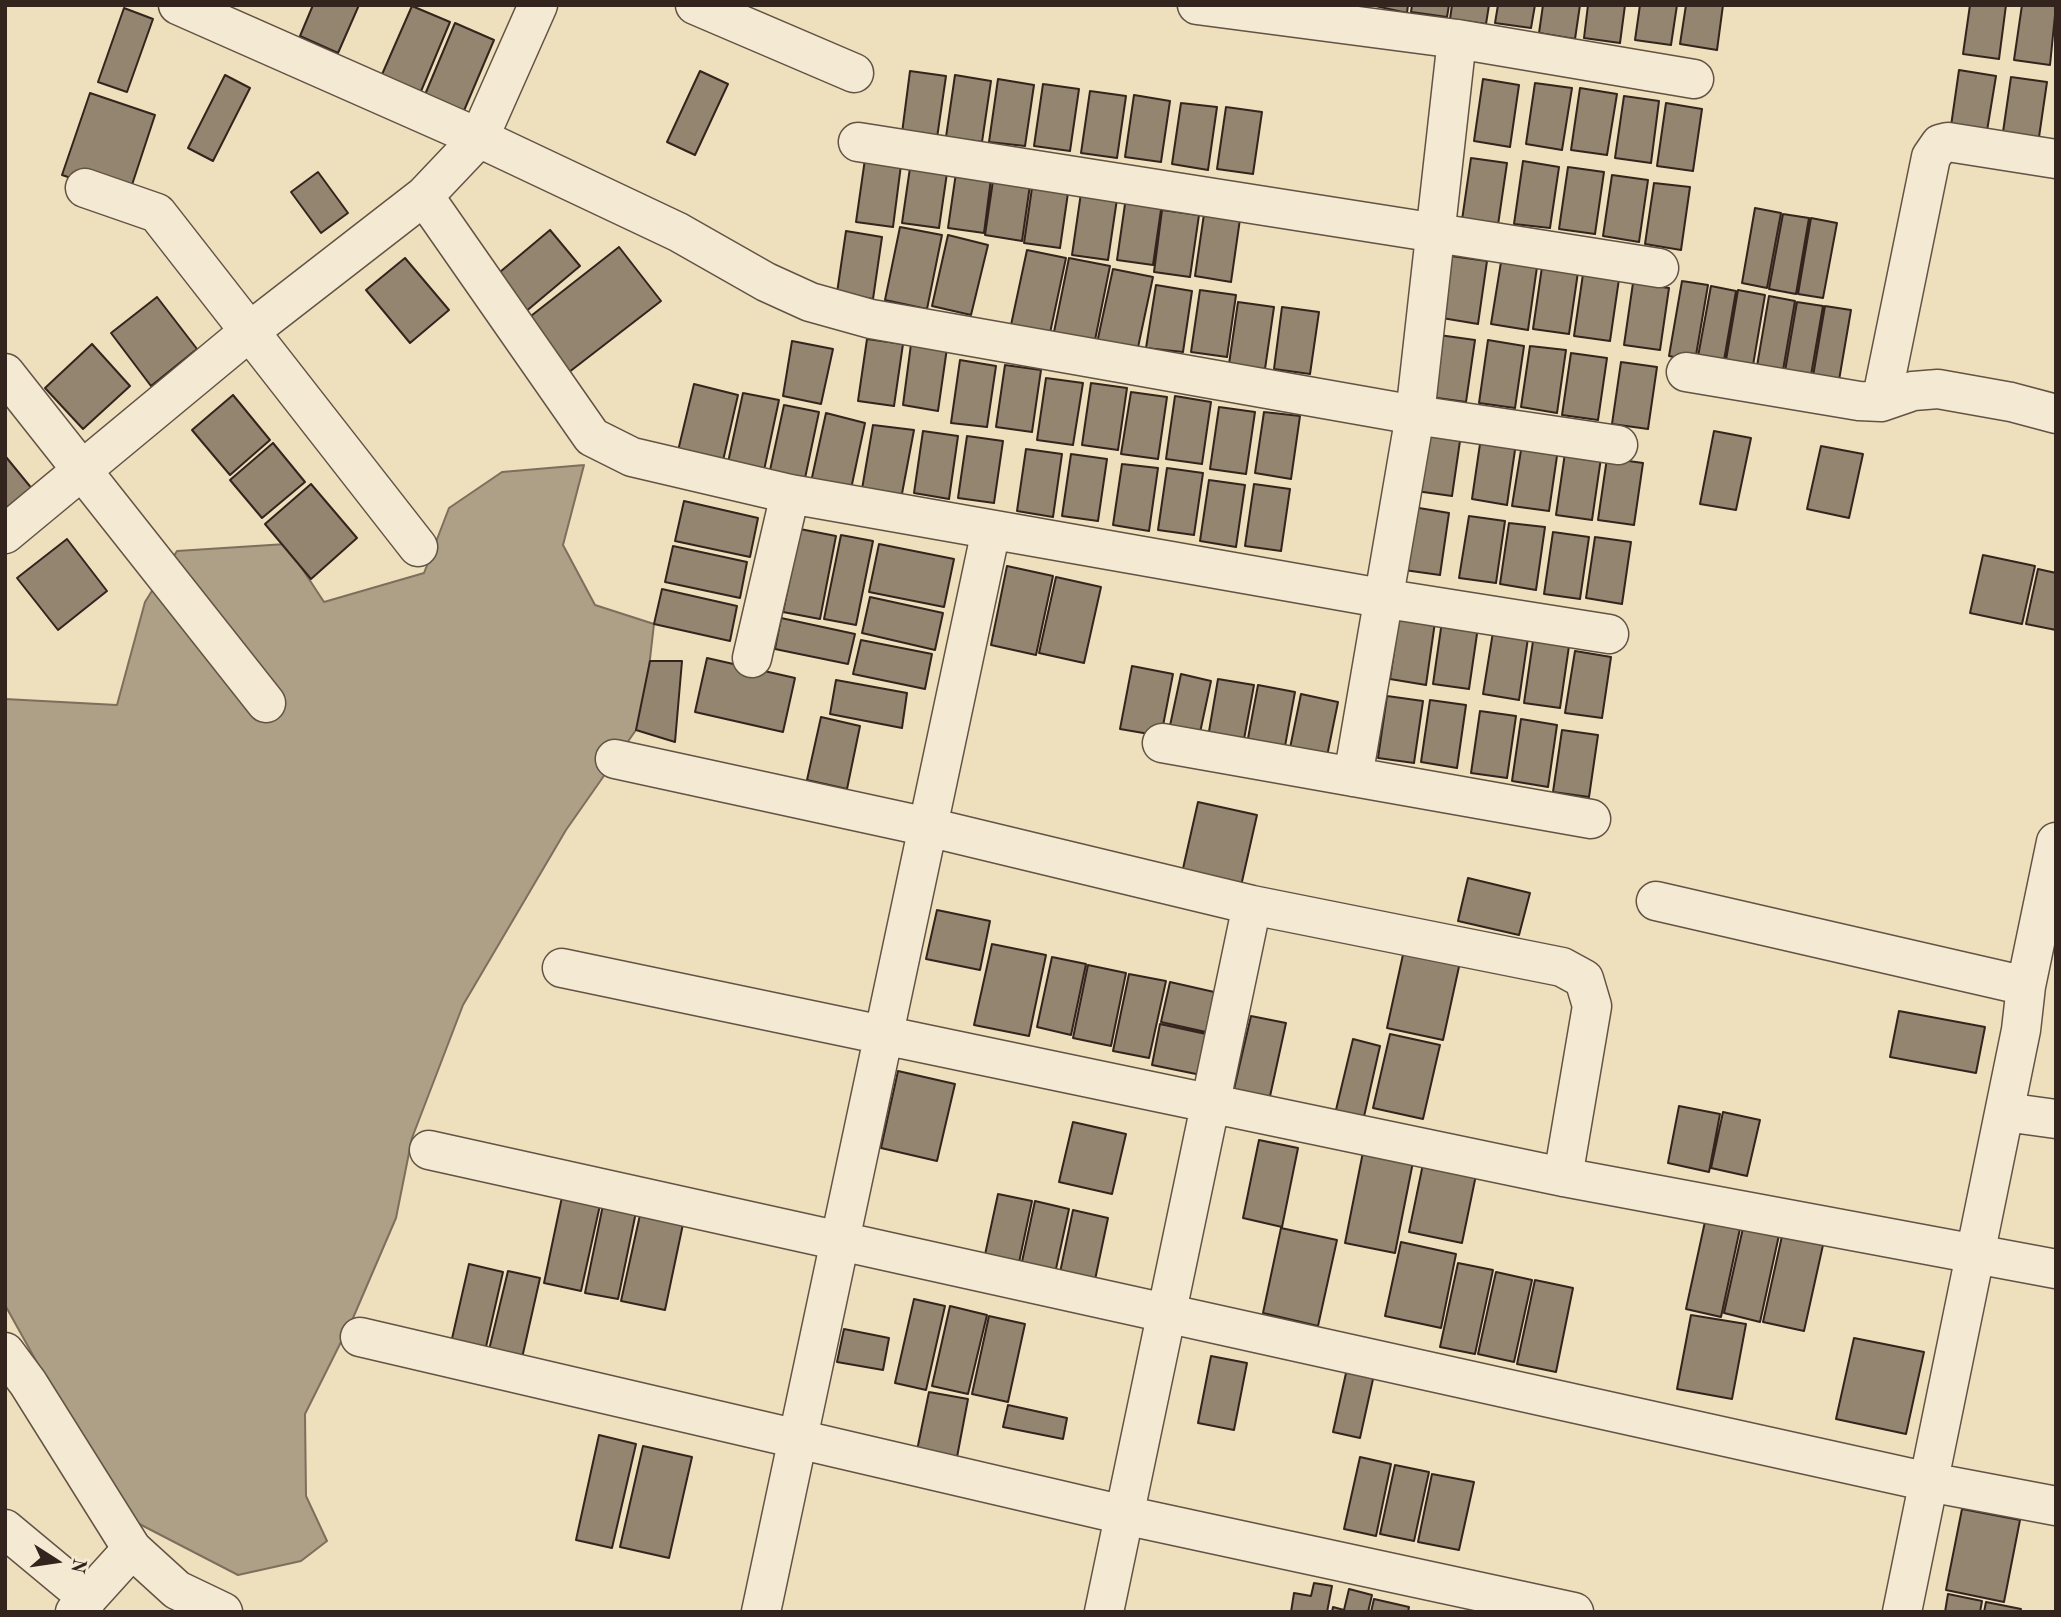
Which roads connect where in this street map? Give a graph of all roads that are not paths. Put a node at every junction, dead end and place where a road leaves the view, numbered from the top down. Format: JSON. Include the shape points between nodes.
{"nodes":[{"id":1,"x":178,"y":5,"type":"edge"},
{"id":2,"x":538,"y":5,"type":"edge"},
{"id":3,"x":1197,"y":5,"type":"edge"},
{"id":4,"x":722,"y":9,"type":"edge"},
{"id":5,"x":1457,"y":39,"type":"junction"},
{"id":6,"x":854,"y":73,"type":"dead end"},
{"id":7,"x":1694,"y":79,"type":"dead end"},
{"id":8,"x":479,"y":138,"type":"junction"},
{"id":9,"x":858,"y":142,"type":"dead end"},
{"id":10,"x":2056,"y":159,"type":"edge"},
{"id":11,"x":85,"y":188,"type":"dead end"},
{"id":12,"x":424,"y":196,"type":"junction"},
{"id":13,"x":1435,"y":235,"type":"junction"},
{"id":14,"x":1659,"y":268,"type":"dead end"},
{"id":15,"x":250,"y":331,"type":"junction"},
{"id":16,"x":1686,"y":372,"type":"dead end"},
{"id":17,"x":5,"y":373,"type":"edge"},
{"id":18,"x":1881,"y":402,"type":"junction"},
{"id":19,"x":2056,"y":414,"type":"edge"},
{"id":20,"x":1415,"y":415,"type":"junction"},
{"id":21,"x":1618,"y":446,"type":"dead end"},
{"id":22,"x":83,"y":470,"type":"junction"},
{"id":23,"x":790,"y":494,"type":"junction"},
{"id":24,"x":991,"y":530,"type":"junction"},
{"id":25,"x":5,"y":534,"type":"edge"},
{"id":26,"x":418,"y":547,"type":"dead end"},
{"id":27,"x":1381,"y":598,"type":"junction"},
{"id":28,"x":1609,"y":634,"type":"dead end"},
{"id":29,"x":752,"y":658,"type":"dead end"},
{"id":30,"x":266,"y":703,"type":"dead end"},
{"id":31,"x":1162,"y":743,"type":"dead end"},
{"id":32,"x":615,"y":759,"type":"dead end"},
{"id":33,"x":1353,"y":778,"type":"junction"},
{"id":34,"x":1591,"y":819,"type":"dead end"},
{"id":35,"x":928,"y":827,"type":"junction"},
{"id":36,"x":2056,"y":844,"type":"edge"},
{"id":37,"x":1657,"y":901,"type":"dead end"},
{"id":38,"x":1252,"y":905,"type":"junction"},
{"id":39,"x":562,"y":968,"type":"dead end"},
{"id":40,"x":2026,"y":986,"type":"junction"},
{"id":41,"x":884,"y":1033,"type":"junction"},
{"id":42,"x":1208,"y":1105,"type":"junction"},
{"id":43,"x":2004,"y":1112,"type":"junction"},
{"id":44,"x":2056,"y":1119,"type":"edge"},
{"id":45,"x":429,"y":1150,"type":"dead end"},
{"id":46,"x":1563,"y":1177,"type":"junction"},
{"id":47,"x":841,"y":1239,"type":"junction"},
{"id":48,"x":1975,"y":1256,"type":"junction"},
{"id":49,"x":2056,"y":1269,"type":"edge"},
{"id":50,"x":1165,"y":1311,"type":"junction"},
{"id":51,"x":360,"y":1337,"type":"dead end"},
{"id":52,"x":5,"y":1352,"type":"edge"},
{"id":53,"x":798,"y":1440,"type":"junction"},
{"id":54,"x":1929,"y":1482,"type":"junction"},
{"id":55,"x":2056,"y":1506,"type":"edge"},
{"id":56,"x":1124,"y":1516,"type":"junction"},
{"id":57,"x":5,"y":1529,"type":"edge"},
{"id":58,"x":132,"y":1549,"type":"junction"},
{"id":59,"x":81,"y":1605,"type":"edge"},
{"id":60,"x":223,"y":1612,"type":"edge"},
{"id":61,"x":761,"y":1612,"type":"edge"},
{"id":62,"x":1104,"y":1612,"type":"edge"},
{"id":63,"x":1574,"y":1612,"type":"edge"},
{"id":64,"x":1902,"y":1612,"type":"edge"}],
"edges":[{"from":1,"to":8,"type":"street"},
{"from":2,"to":8,"type":"street"},
{"from":3,"to":5,"type":"street"},
{"from":4,"to":6,"type":"street"},
{"from":5,"to":7,"type":"street"},
{"from":5,"to":13,"type":"street"},
{"from":8,"to":12,"type":"street"},
{"from":8,"to":20,"type":"street","via":[[678,232],[810,302],[871,319]]},
{"from":9,"to":13,"type":"street"},
{"from":10,"to":18,"type":"street","via":[[1940,144],[1931,157]]},
{"from":11,"to":15,"type":"street","via":[[157,213]]},
{"from":12,"to":15,"type":"street"},
{"from":12,"to":23,"type":"street","via":[[592,437],[632,457]]},
{"from":13,"to":14,"type":"street"},
{"from":13,"to":20,"type":"street"},
{"from":15,"to":22,"type":"street"},
{"from":15,"to":26,"type":"street"},
{"from":16,"to":18,"type":"street"},
{"from":17,"to":22,"type":"street"},
{"from":18,"to":19,"type":"street","via":[[1913,391],[1938,389]]},
{"from":20,"to":21,"type":"street"},
{"from":20,"to":27,"type":"street"},
{"from":22,"to":25,"type":"street"},
{"from":22,"to":30,"type":"street"},
{"from":23,"to":24,"type":"street"},
{"from":23,"to":29,"type":"street"},
{"from":24,"to":27,"type":"street"},
{"from":24,"to":35,"type":"street"},
{"from":27,"to":28,"type":"street"},
{"from":27,"to":33,"type":"street"},
{"from":31,"to":33,"type":"street"},
{"from":32,"to":35,"type":"street"},
{"from":33,"to":34,"type":"street"},
{"from":35,"to":38,"type":"street"},
{"from":35,"to":41,"type":"street"},
{"from":36,"to":40,"type":"street"},
{"from":37,"to":40,"type":"street"},
{"from":38,"to":42,"type":"street"},
{"from":38,"to":46,"type":"street","via":[[1562,967],[1584,979],[1592,1006]]},
{"from":39,"to":41,"type":"street"},
{"from":40,"to":43,"type":"street"},
{"from":41,"to":42,"type":"street"},
{"from":41,"to":47,"type":"street"},
{"from":42,"to":46,"type":"street"},
{"from":42,"to":50,"type":"street"},
{"from":43,"to":44,"type":"street"},
{"from":43,"to":48,"type":"street"},
{"from":45,"to":47,"type":"street"},
{"from":46,"to":48,"type":"street"},
{"from":47,"to":50,"type":"street"},
{"from":47,"to":53,"type":"street"},
{"from":48,"to":49,"type":"street"},
{"from":48,"to":54,"type":"street"},
{"from":50,"to":54,"type":"street"},
{"from":50,"to":56,"type":"street"},
{"from":51,"to":53,"type":"street"},
{"from":52,"to":58,"type":"street"},
{"from":53,"to":56,"type":"street"},
{"from":53,"to":61,"type":"street"},
{"from":54,"to":55,"type":"street"},
{"from":54,"to":64,"type":"street"},
{"from":56,"to":62,"type":"street"},
{"from":56,"to":63,"type":"street"},
{"from":57,"to":59,"type":"street"},
{"from":58,"to":59,"type":"street"},
{"from":58,"to":60,"type":"street","via":[[177,1590]]}]}
